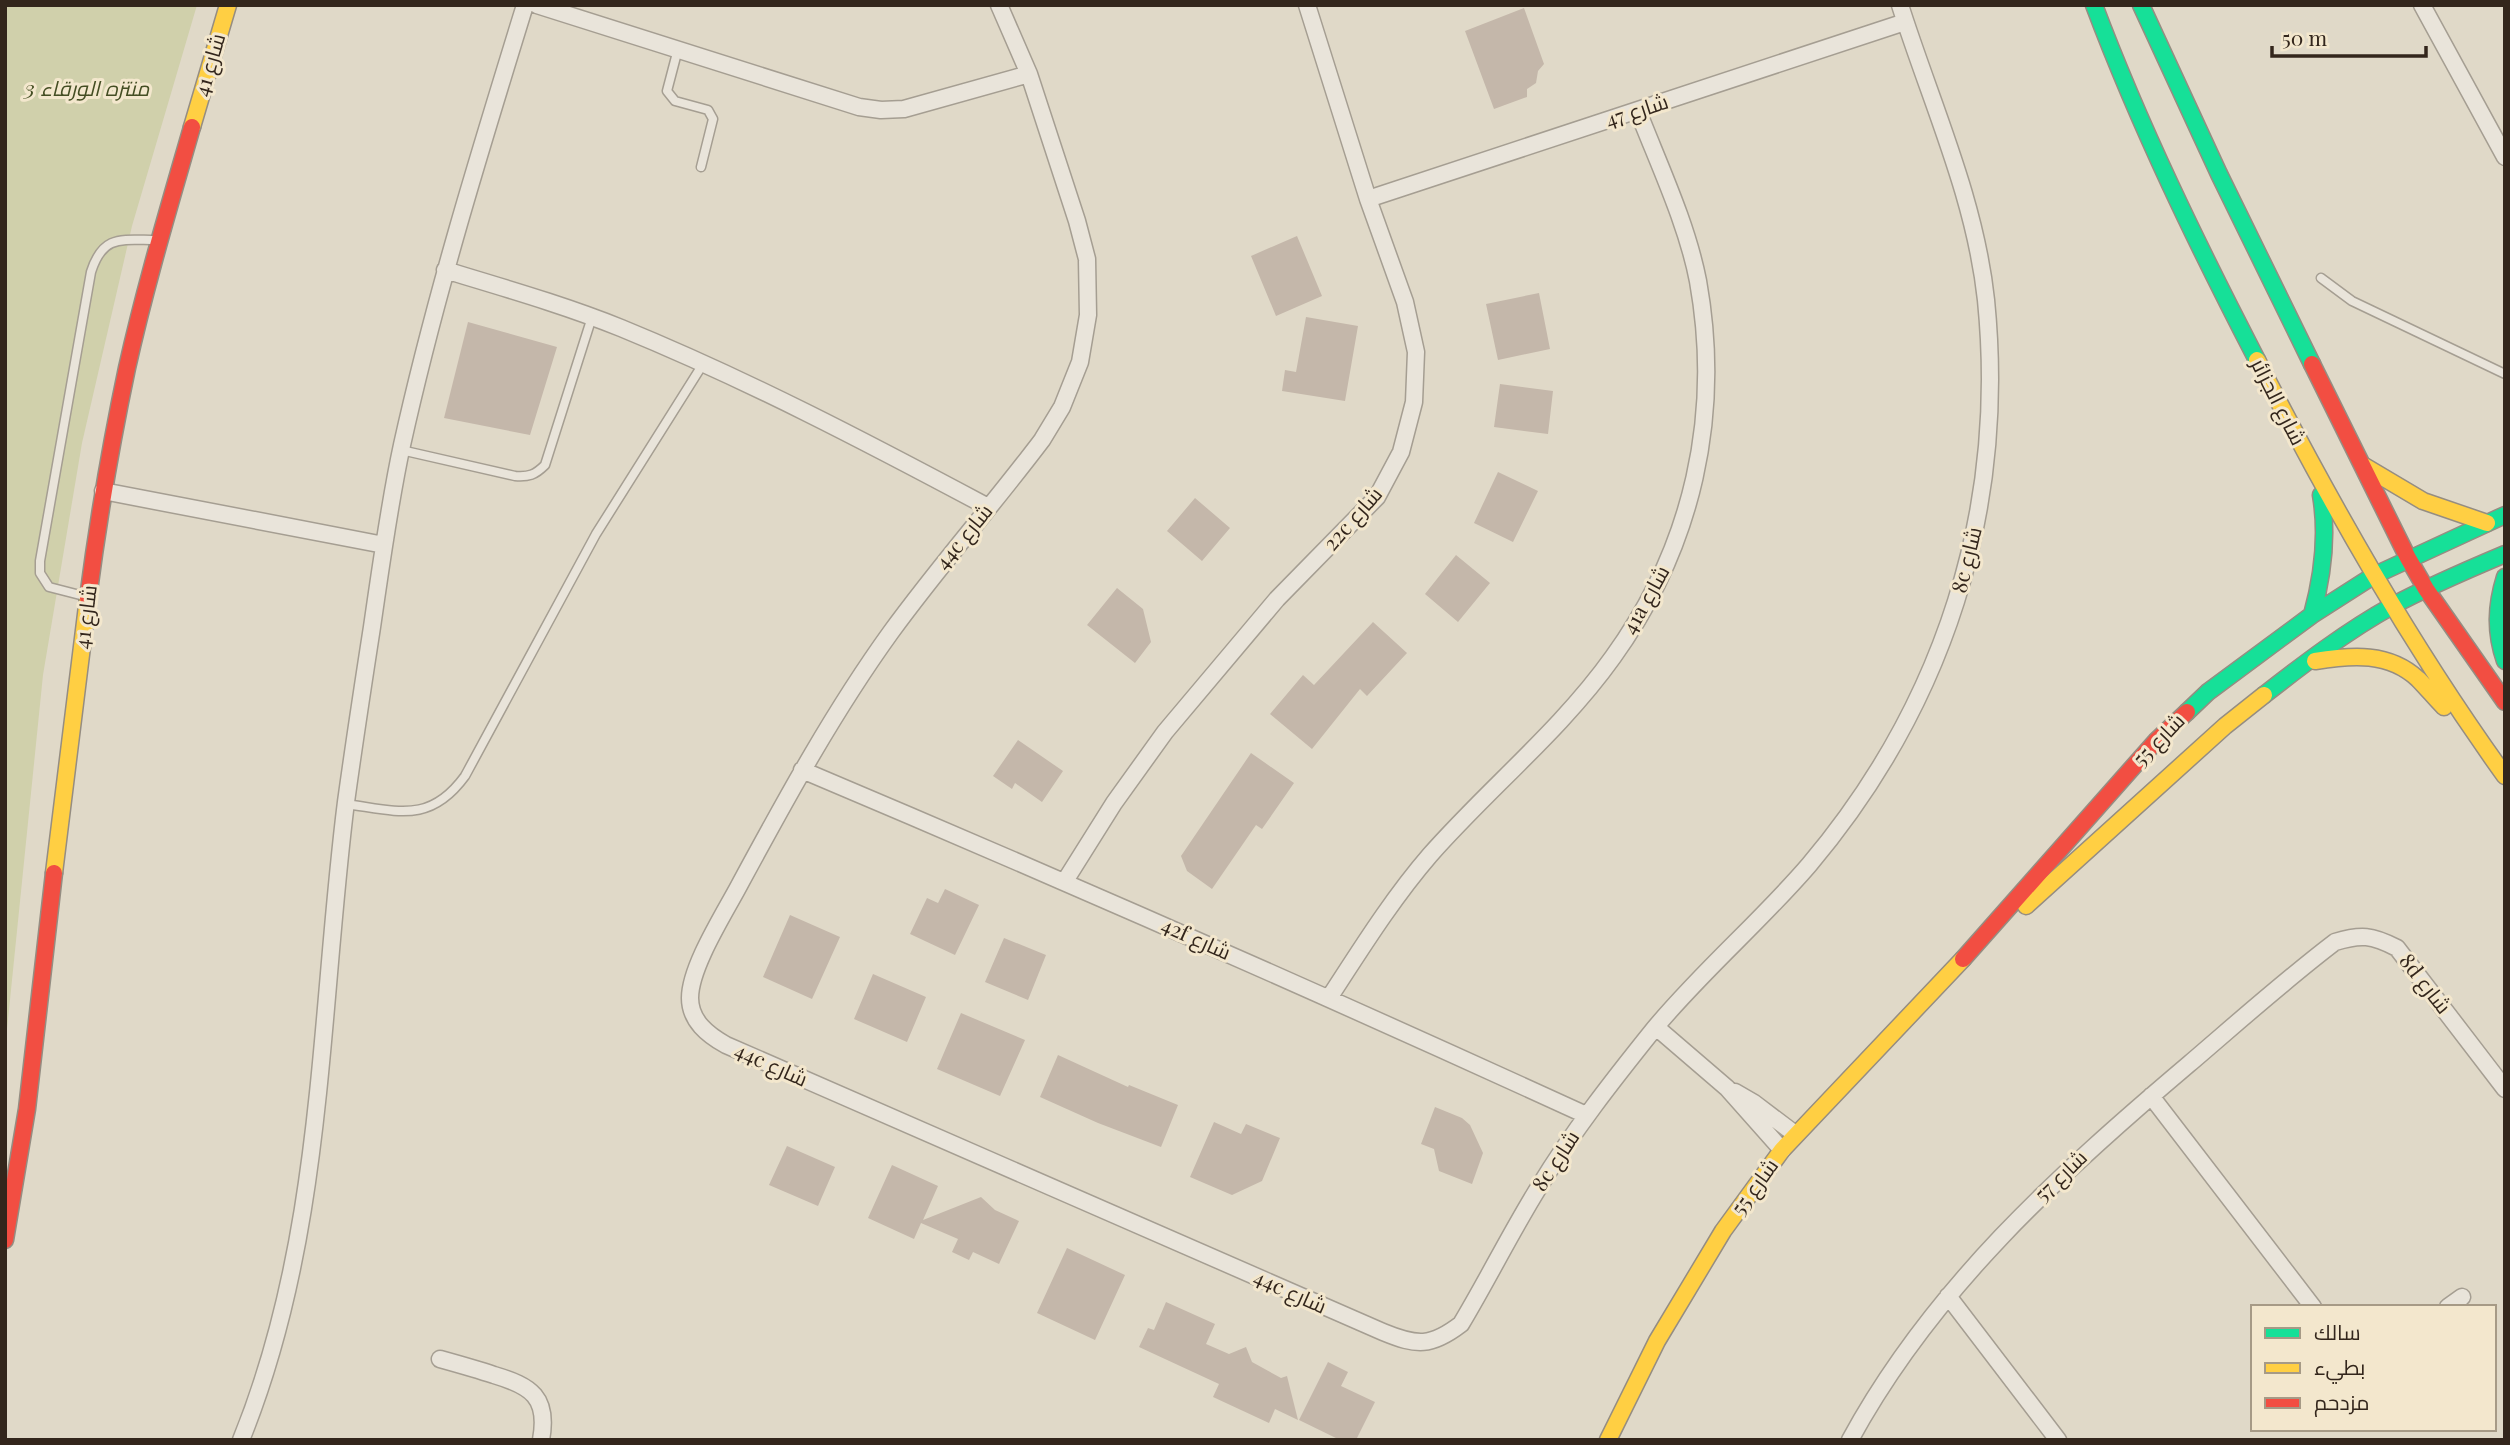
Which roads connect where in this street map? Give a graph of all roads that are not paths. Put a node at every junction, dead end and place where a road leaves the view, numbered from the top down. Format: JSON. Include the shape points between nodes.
{"nodes":[{"id":1,"x":228,"y":5,"type":"edge"},
{"id":2,"x":525,"y":5,"type":"edge"},
{"id":3,"x":537,"y":5,"type":"edge"},
{"id":4,"x":999,"y":5,"type":"edge"},
{"id":5,"x":1307,"y":5,"type":"edge"},
{"id":6,"x":1900,"y":5,"type":"edge"},
{"id":7,"x":2095,"y":5,"type":"edge"},
{"id":8,"x":2141,"y":5,"type":"edge"},
{"id":9,"x":2422,"y":5,"type":"edge"},
{"id":10,"x":1905,"y":22,"type":"junction"},
{"id":11,"x":678,"y":49,"type":"junction"},
{"id":12,"x":1029,"y":74,"type":"junction"},
{"id":13,"x":1638,"y":111,"type":"junction"},
{"id":14,"x":2505,"y":157,"type":"edge"},
{"id":15,"x":701,"y":167,"type":"dead end"},
{"id":16,"x":1368,"y":199,"type":"junction"},
{"id":17,"x":159,"y":240,"type":"junction"},
{"id":18,"x":445,"y":270,"type":"junction"},
{"id":19,"x":2321,"y":278,"type":"dead end"},
{"id":20,"x":592,"y":317,"type":"junction"},
{"id":21,"x":703,"y":364,"type":"junction"},
{"id":22,"x":2505,"y":374,"type":"edge"},
{"id":23,"x":401,"y":450,"type":"junction"},
{"id":24,"x":2362,"y":465,"type":"junction"},
{"id":25,"x":2319,"y":481,"type":"junction"},
{"id":26,"x":103,"y":491,"type":"junction"},
{"id":27,"x":988,"y":507,"type":"junction"},
{"id":28,"x":2505,"y":515,"type":"edge"},
{"id":29,"x":2487,"y":523,"type":"junction"},
{"id":30,"x":384,"y":545,"type":"junction"},
{"id":31,"x":2505,"y":554,"type":"edge"},
{"id":32,"x":2408,"y":558,"type":"junction"},
{"id":33,"x":2373,"y":576,"type":"junction"},
{"id":34,"x":2505,"y":577,"type":"edge"},
{"id":35,"x":2426,"y":589,"type":"junction"},
{"id":36,"x":88,"y":597,"type":"junction"},
{"id":37,"x":2391,"y":607,"type":"junction"},
{"id":38,"x":2312,"y":615,"type":"junction"},
{"id":39,"x":2505,"y":661,"type":"edge"},
{"id":40,"x":2305,"y":663,"type":"junction"},
{"id":41,"x":2505,"y":702,"type":"edge"},
{"id":42,"x":2474,"y":735,"type":"junction"},
{"id":43,"x":802,"y":770,"type":"junction"},
{"id":44,"x":2505,"y":776,"type":"edge"},
{"id":45,"x":346,"y":804,"type":"junction"},
{"id":46,"x":1065,"y":881,"type":"junction"},
{"id":47,"x":2318,"y":955,"type":"joint"},
{"id":48,"x":1953,"y":970,"type":"junction"},
{"id":49,"x":1329,"y":998,"type":"junction"},
{"id":50,"x":1656,"y":1027,"type":"junction"},
{"id":51,"x":1727,"y":1088,"type":"junction"},
{"id":52,"x":2505,"y":1089,"type":"edge"},
{"id":53,"x":2151,"y":1096,"type":"junction"},
{"id":54,"x":1586,"y":1115,"type":"junction"},
{"id":55,"x":1795,"y":1134,"type":"junction"},
{"id":56,"x":1782,"y":1150,"type":"junction"},
{"id":57,"x":5,"y":1240,"type":"edge"},
{"id":58,"x":1948,"y":1296,"type":"junction"},
{"id":59,"x":2462,"y":1297,"type":"dead end"},
{"id":60,"x":2311,"y":1305,"type":"edge"},
{"id":61,"x":2451,"y":1305,"type":"edge"},
{"id":62,"x":1472,"y":1306,"type":"joint"},
{"id":63,"x":440,"y":1359,"type":"dead end"},
{"id":64,"x":241,"y":1440,"type":"edge"},
{"id":65,"x":541,"y":1440,"type":"edge"},
{"id":66,"x":1608,"y":1440,"type":"edge"},
{"id":67,"x":1850,"y":1440,"type":"edge"},
{"id":68,"x":2058,"y":1440,"type":"edge"}],
"edges":[{"from":1,"to":17,"type":"street","name":"شارع 41"},
{"from":2,"to":18,"type":"street"},
{"from":3,"to":11,"type":"street"},
{"from":4,"to":12,"type":"street","name":"44c شارع"},
{"from":5,"to":16,"type":"street","name":"22c شارع"},
{"from":6,"to":10,"type":"street","name":"8c شارع"},
{"from":7,"to":25,"type":"street","name":"شارع الجزائر","via":[[2111,53],[2175,199]]},
{"from":8,"to":24,"type":"street"},
{"from":9,"to":14,"type":"street"},
{"from":10,"to":13,"type":"street","name":"شارع 47"},
{"from":10,"to":50,"type":"street","name":"8c شارع","via":[[1957,164],[1986,298],[1989,434],[1966,569],[1944,640],[1887,758],[1806,868]]},
{"from":11,"to":12,"type":"street","via":[[881,110],[926,104]]},
{"from":11,"to":15,"type":"lane","via":[[667,90],[675,101],[708,110],[713,120]]},
{"from":12,"to":27,"type":"street","name":"44c شارع","via":[[1087,259],[1088,315],[1080,362],[1062,407],[1042,440]]},
{"from":13,"to":16,"type":"street","name":"شارع 47"},
{"from":13,"to":49,"type":"street","name":"41a شارع","via":[[1697,278],[1707,343],[1707,408],[1697,473],[1675,544],[1650,599],[1613,657],[1569,710],[1428,858]]},
{"from":16,"to":46,"type":"street","name":"22c شارع","via":[[1405,302],[1416,352],[1414,402],[1401,452],[1377,497],[1277,599],[1165,732]]},
{"from":17,"to":26,"type":"street","name":"شارع 41"},
{"from":17,"to":36,"type":"lane","via":[[113,241],[96,256],[91,272],[40,561],[40,573],[49,587]]},
{"from":18,"to":20,"type":"street"},
{"from":18,"to":23,"type":"street"},
{"from":19,"to":22,"type":"lane","via":[[2352,301]]},
{"from":20,"to":21,"type":"street"},
{"from":20,"to":23,"type":"lane","via":[[545,465],[537,473],[515,476]]},
{"from":21,"to":27,"type":"street","via":[[847,432]]},
{"from":21,"to":45,"type":"lane","via":[[596,534],[453,792],[417,811]]},
{"from":23,"to":30,"type":"street"},
{"from":24,"to":29,"type":"street","via":[[2419,500]]},
{"from":24,"to":32,"type":"street"},
{"from":25,"to":33,"type":"street","name":"شارع الجزائر"},
{"from":25,"to":38,"type":"street","via":[[2325,551]]},
{"from":26,"to":30,"type":"street"},
{"from":26,"to":36,"type":"street","name":"شارع 41"},
{"from":27,"to":43,"type":"street","name":"44c شارع","via":[[890,633]]},
{"from":28,"to":29,"type":"street","name":"شارع 55"},
{"from":29,"to":32,"type":"street","name":"شارع 55"},
{"from":30,"to":45,"type":"street"},
{"from":31,"to":35,"type":"street","name":"شارع 55"},
{"from":32,"to":33,"type":"street","name":"شارع 55"},
{"from":32,"to":35,"type":"street"},
{"from":33,"to":37,"type":"street","name":"شارع الجزائر"},
{"from":33,"to":38,"type":"street","name":"شارع 55"},
{"from":34,"to":39,"type":"street","via":[[2496,621]]},
{"from":35,"to":37,"type":"street","name":"شارع 55"},
{"from":35,"to":41,"type":"street"},
{"from":36,"to":57,"type":"street","name":"شارع 41","via":[[30,1095]]},
{"from":37,"to":40,"type":"street","name":"شارع 55"},
{"from":37,"to":42,"type":"street","name":"شارع الجزائر"},
{"from":38,"to":48,"type":"street","name":"شارع 55","via":[[2208,692],[2171,726]]},
{"from":40,"to":42,"type":"street","via":[[2344,655],[2392,662],[2417,678]]},
{"from":40,"to":48,"type":"street","name":"شارع 55","via":[[2225,726]]},
{"from":42,"to":44,"type":"street","name":"شارع الجزائر"},
{"from":43,"to":46,"type":"street","name":"42f شارع"},
{"from":43,"to":62,"type":"street","name":"44c شارع","via":[[691,981],[693,1011],[709,1036],[1403,1340],[1423,1343],[1444,1337],[1461,1324]]},
{"from":45,"to":64,"type":"street","via":[[305,1206],[273,1345]]},
{"from":46,"to":49,"type":"street","name":"42f شارع"},
{"from":47,"to":52,"type":"street","name":"8d شارع","via":[[2335,942],[2356,936],[2378,938],[2397,948]]},
{"from":47,"to":53,"type":"street","name":"شارع 57"},
{"from":48,"to":55,"type":"street","name":"شارع 55"},
{"from":49,"to":54,"type":"street","name":"42f شارع"},
{"from":50,"to":51,"type":"street"},
{"from":50,"to":54,"type":"street","name":"8c شارع"},
{"from":51,"to":55,"type":"street"},
{"from":51,"to":56,"type":"street"},
{"from":53,"to":58,"type":"street","name":"شارع 57","via":[[2043,1193]]},
{"from":53,"to":60,"type":"street"},
{"from":54,"to":62,"type":"street","name":"8c شارع","via":[[1539,1186]]},
{"from":55,"to":56,"type":"street","name":"شارع 55"},
{"from":56,"to":66,"type":"street","name":"شارع 55","via":[[1723,1231],[1657,1341]]},
{"from":58,"to":67,"type":"street","name":"شارع 57","via":[[1898,1363]]},
{"from":58,"to":68,"type":"street"},
{"from":59,"to":61,"type":"street"},
{"from":63,"to":65,"type":"street","via":[[520,1383],[534,1393],[543,1415]]}]}
